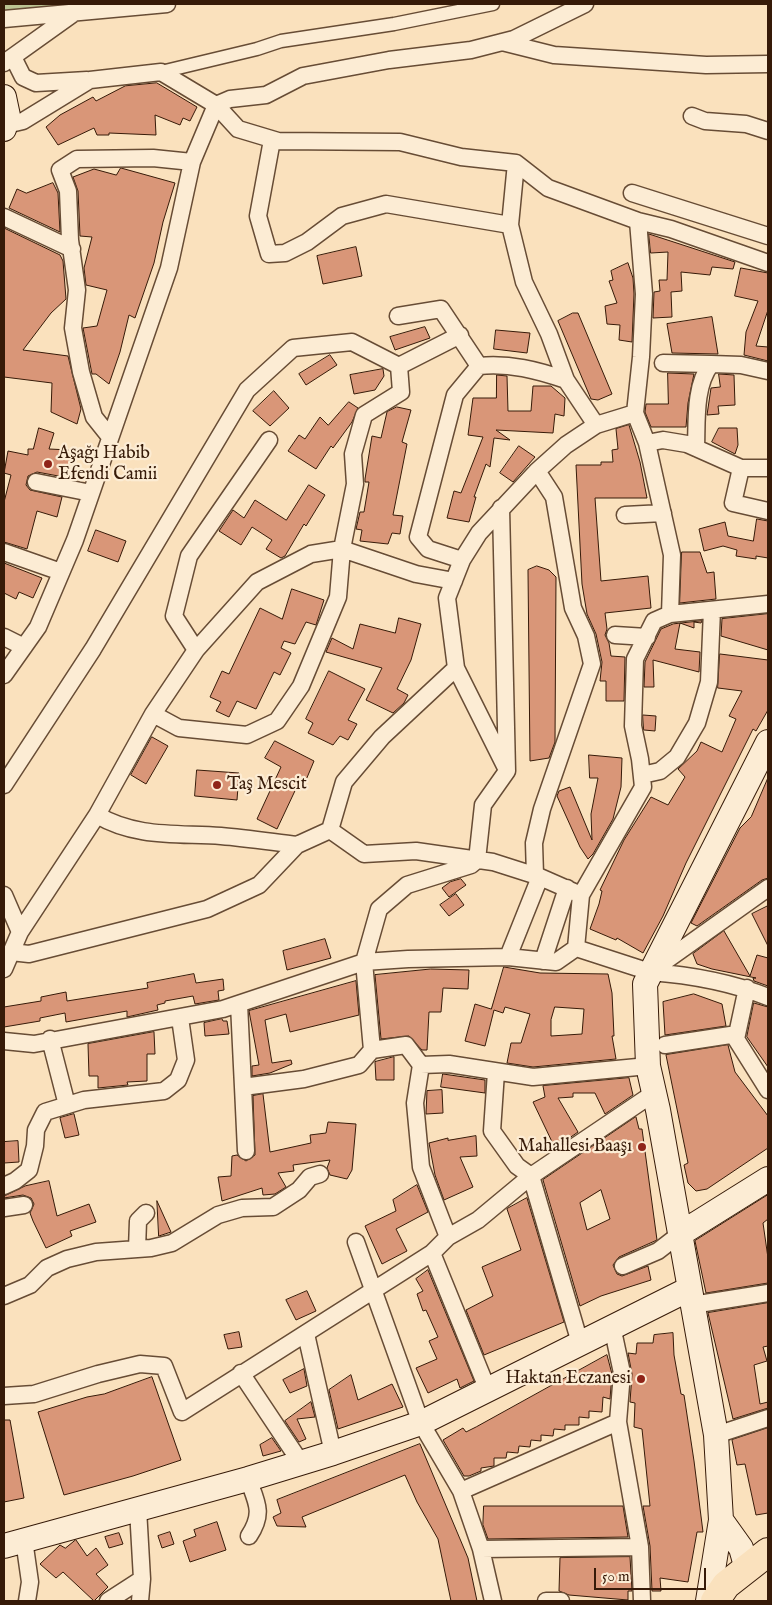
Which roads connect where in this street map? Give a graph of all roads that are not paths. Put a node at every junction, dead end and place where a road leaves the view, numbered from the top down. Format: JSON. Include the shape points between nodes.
{"nodes":[{"id":1,"x":167,"y":4,"type":"edge"},
{"id":2,"x":493,"y":4,"type":"edge"},
{"id":3,"x":585,"y":4,"type":"edge"},
{"id":4,"x":76,"y":12,"type":"junction"},
{"id":5,"x":4,"y":19,"type":"edge"},
{"id":6,"x":502,"y":42,"type":"junction"},
{"id":7,"x":8,"y":60,"type":"edge"},
{"id":8,"x":768,"y":64,"type":"edge"},
{"id":9,"x":161,"y":72,"type":"junction"},
{"id":10,"x":90,"y":80,"type":"junction"},
{"id":11,"x":4,"y":97,"type":"edge"},
{"id":12,"x":216,"y":105,"type":"junction"},
{"id":13,"x":692,"y":116,"type":"dead end"},
{"id":14,"x":5,"y":127,"type":"edge"},
{"id":15,"x":768,"y":130,"type":"edge"},
{"id":16,"x":272,"y":140,"type":"junction"},
{"id":17,"x":192,"y":162,"type":"junction"},
{"id":18,"x":516,"y":163,"type":"junction"},
{"id":19,"x":632,"y":193,"type":"dead end"},
{"id":20,"x":4,"y":218,"type":"edge"},
{"id":21,"x":638,"y":221,"type":"junction"},
{"id":22,"x":510,"y":225,"type":"junction"},
{"id":23,"x":768,"y":236,"type":"edge"},
{"id":24,"x":72,"y":249,"type":"junction"},
{"id":25,"x":768,"y":263,"type":"edge"},
{"id":26,"x":398,"y":316,"type":"dead end"},
{"id":27,"x":460,"y":336,"type":"junction"},
{"id":28,"x":663,"y":363,"type":"dead end"},
{"id":29,"x":711,"y":364,"type":"junction"},
{"id":30,"x":398,"y":366,"type":"junction"},
{"id":31,"x":479,"y":366,"type":"junction"},
{"id":32,"x":768,"y":371,"type":"edge"},
{"id":33,"x":566,"y":380,"type":"junction"},
{"id":34,"x":635,"y":413,"type":"junction"},
{"id":35,"x":596,"y":425,"type":"junction"},
{"id":36,"x":110,"y":437,"type":"junction"},
{"id":37,"x":269,"y":440,"type":"dead end"},
{"id":38,"x":646,"y":443,"type":"junction"},
{"id":39,"x":696,"y":448,"type":"junction"},
{"id":40,"x":740,"y":468,"type":"junction"},
{"id":41,"x":768,"y":468,"type":"edge"},
{"id":42,"x":537,"y":471,"type":"junction"},
{"id":43,"x":36,"y":482,"type":"dead end"},
{"id":44,"x":91,"y":493,"type":"junction"},
{"id":45,"x":502,"y":508,"type":"junction"},
{"id":46,"x":768,"y":511,"type":"edge"},
{"id":47,"x":663,"y":513,"type":"junction"},
{"id":48,"x":625,"y":516,"type":"dead end"},
{"id":49,"x":342,"y":549,"type":"junction"},
{"id":50,"x":4,"y":552,"type":"edge"},
{"id":51,"x":462,"y":560,"type":"junction"},
{"id":52,"x":61,"y":572,"type":"junction"},
{"id":53,"x":454,"y":581,"type":"junction"},
{"id":54,"x":768,"y":604,"type":"edge"},
{"id":55,"x":712,"y":610,"type":"junction"},
{"id":56,"x":670,"y":614,"type":"junction"},
{"id":57,"x":615,"y":635,"type":"dead end"},
{"id":58,"x":4,"y":637,"type":"edge"},
{"id":59,"x":647,"y":637,"type":"junction"},
{"id":60,"x":24,"y":648,"type":"junction"},
{"id":61,"x":196,"y":650,"type":"junction"},
{"id":62,"x":456,"y":668,"type":"junction"},
{"id":63,"x":4,"y":675,"type":"edge"},
{"id":64,"x":153,"y":714,"type":"junction"},
{"id":65,"x":768,"y":742,"type":"edge"},
{"id":66,"x":507,"y":771,"type":"junction"},
{"id":67,"x":642,"y":775,"type":"junction"},
{"id":68,"x":4,"y":785,"type":"edge"},
{"id":69,"x":96,"y":815,"type":"junction"},
{"id":70,"x":330,"y":830,"type":"junction"},
{"id":71,"x":298,"y":845,"type":"junction"},
{"id":72,"x":477,"y":860,"type":"junction"},
{"id":73,"x":538,"y":876,"type":"junction"},
{"id":74,"x":768,"y":888,"type":"edge"},
{"id":75,"x":574,"y":892,"type":"junction"},
{"id":76,"x":4,"y":895,"type":"edge"},
{"id":77,"x":20,"y":932,"type":"junction"},
{"id":78,"x":576,"y":948,"type":"junction"},
{"id":79,"x":11,"y":952,"type":"junction"},
{"id":80,"x":508,"y":957,"type":"junction"},
{"id":81,"x":542,"y":961,"type":"junction"},
{"id":82,"x":364,"y":962,"type":"junction"},
{"id":83,"x":4,"y":969,"type":"edge"},
{"id":84,"x":650,"y":972,"type":"junction"},
{"id":85,"x":746,"y":988,"type":"junction"},
{"id":86,"x":768,"y":997,"type":"edge"},
{"id":87,"x":240,"y":1004,"type":"junction"},
{"id":88,"x":180,"y":1018,"type":"junction"},
{"id":89,"x":737,"y":1034,"type":"junction"},
{"id":90,"x":50,"y":1039,"type":"junction"},
{"id":91,"x":4,"y":1041,"type":"edge"},
{"id":92,"x":665,"y":1045,"type":"dead end"},
{"id":93,"x":372,"y":1050,"type":"junction"},
{"id":94,"x":421,"y":1065,"type":"junction"},
{"id":95,"x":648,"y":1066,"type":"junction"},
{"id":96,"x":496,"y":1072,"type":"junction"},
{"id":97,"x":243,"y":1087,"type":"junction"},
{"id":98,"x":768,"y":1090,"type":"edge"},
{"id":99,"x":654,"y":1093,"type":"junction"},
{"id":100,"x":67,"y":1105,"type":"junction"},
{"id":101,"x":246,"y":1150,"type":"dead end"},
{"id":102,"x":320,"y":1174,"type":"dead end"},
{"id":103,"x":531,"y":1176,"type":"junction"},
{"id":104,"x":768,"y":1179,"type":"edge"},
{"id":105,"x":4,"y":1186,"type":"edge"},
{"id":106,"x":24,"y":1205,"type":"dead end"},
{"id":107,"x":4,"y":1208,"type":"edge"},
{"id":108,"x":146,"y":1213,"type":"dead end"},
{"id":109,"x":680,"y":1234,"type":"junction"},
{"id":110,"x":448,"y":1237,"type":"junction"},
{"id":111,"x":356,"y":1242,"type":"dead end"},
{"id":112,"x":137,"y":1249,"type":"junction"},
{"id":113,"x":432,"y":1253,"type":"junction"},
{"id":114,"x":623,"y":1266,"type":"dead end"},
{"id":115,"x":375,"y":1289,"type":"junction"},
{"id":116,"x":768,"y":1293,"type":"edge"},
{"id":117,"x":4,"y":1296,"type":"edge"},
{"id":118,"x":691,"y":1297,"type":"junction"},
{"id":119,"x":612,"y":1326,"type":"junction"},
{"id":120,"x":306,"y":1334,"type":"junction"},
{"id":121,"x":580,"y":1343,"type":"junction"},
{"id":122,"x":241,"y":1373,"type":"junction"},
{"id":123,"x":487,"y":1388,"type":"junction"},
{"id":124,"x":4,"y":1396,"type":"edge"},
{"id":125,"x":768,"y":1418,"type":"edge"},
{"id":126,"x":618,"y":1422,"type":"junction"},
{"id":127,"x":421,"y":1423,"type":"junction"},
{"id":128,"x":716,"y":1435,"type":"junction"},
{"id":129,"x":333,"y":1454,"type":"junction"},
{"id":130,"x":301,"y":1463,"type":"junction"},
{"id":131,"x":248,"y":1479,"type":"junction"},
{"id":132,"x":461,"y":1491,"type":"junction"},
{"id":133,"x":138,"y":1509,"type":"junction"},
{"id":134,"x":722,"y":1520,"type":"junction"},
{"id":135,"x":249,"y":1536,"type":"dead end"},
{"id":136,"x":14,"y":1543,"type":"edge"},
{"id":137,"x":640,"y":1547,"type":"junction"},
{"id":138,"x":481,"y":1549,"type":"junction"},
{"id":139,"x":768,"y":1552,"type":"edge"},
{"id":140,"x":758,"y":1576,"type":"edge"},
{"id":141,"x":142,"y":1579,"type":"junction"},
{"id":142,"x":26,"y":1601,"type":"edge"},
{"id":143,"x":108,"y":1601,"type":"edge"},
{"id":144,"x":140,"y":1601,"type":"edge"},
{"id":145,"x":493,"y":1601,"type":"edge"},
{"id":146,"x":546,"y":1601,"type":"edge"},
{"id":147,"x":562,"y":1601,"type":"edge"},
{"id":148,"x":642,"y":1601,"type":"edge"},
{"id":149,"x":708,"y":1601,"type":"edge"},
{"id":150,"x":715,"y":1601,"type":"edge"}],
"edges":[{"from":1,"to":4,"type":"street"},
{"from":2,"to":9,"type":"street","via":[[394,24],[281,41]]},
{"from":3,"to":6,"type":"street"},
{"from":4,"to":5,"type":"street"},
{"from":4,"to":7,"type":"street"},
{"from":6,"to":8,"type":"street","via":[[554,55],[706,65]]},
{"from":6,"to":12,"type":"street","via":[[471,50],[389,60],[303,76],[266,95],[230,99]]},
{"from":7,"to":10,"type":"street","via":[[23,77],[36,83]]},
{"from":9,"to":10,"type":"street"},
{"from":9,"to":12,"type":"street"},
{"from":10,"to":14,"type":"street","via":[[23,121]]},
{"from":11,"to":14,"type":"main road","via":[[8,107]]},
{"from":12,"to":16,"type":"street","via":[[238,129]]},
{"from":12,"to":17,"type":"street"},
{"from":13,"to":15,"type":"street","via":[[705,121],[746,124]]},
{"from":16,"to":18,"type":"street","via":[[400,142],[461,157]]},
{"from":16,"to":22,"type":"street","via":[[258,216],[269,254],[285,253],[307,242],[342,216],[386,204]]},
{"from":17,"to":24,"type":"street","via":[[153,158],[77,159],[60,170],[68,191]]},
{"from":17,"to":36,"type":"street","via":[[168,268]]},
{"from":18,"to":21,"type":"street","via":[[548,188]]},
{"from":18,"to":22,"type":"street"},
{"from":19,"to":23,"type":"street"},
{"from":20,"to":24,"type":"street"},
{"from":21,"to":25,"type":"street","via":[[671,229]]},
{"from":21,"to":34,"type":"street","via":[[644,294]]},
{"from":22,"to":33,"type":"street","via":[[524,282]]},
{"from":24,"to":36,"type":"street","via":[[77,290],[73,328],[81,372],[94,416]]},
{"from":26,"to":27,"type":"street","via":[[441,309]]},
{"from":27,"to":30,"type":"street"},
{"from":27,"to":31,"type":"street"},
{"from":28,"to":29,"type":"street"},
{"from":29,"to":32,"type":"street"},
{"from":29,"to":39,"type":"street","via":[[704,374]]},
{"from":30,"to":49,"type":"street","via":[[401,392],[364,415],[353,454],[355,484]]},
{"from":30,"to":68,"type":"street","via":[[352,342],[293,348],[247,390],[93,649]]},
{"from":31,"to":33,"type":"street","via":[[508,365]]},
{"from":31,"to":51,"type":"street","via":[[456,395],[418,537],[428,549]]},
{"from":33,"to":35,"type":"street"},
{"from":34,"to":35,"type":"street"},
{"from":34,"to":38,"type":"street"},
{"from":35,"to":42,"type":"street","via":[[566,444]]},
{"from":36,"to":44,"type":"street"},
{"from":37,"to":61,"type":"street","via":[[189,556],[174,616]]},
{"from":38,"to":39,"type":"street","via":[[663,440]]},
{"from":38,"to":47,"type":"street"},
{"from":39,"to":40,"type":"street"},
{"from":40,"to":41,"type":"street"},
{"from":40,"to":46,"type":"street","via":[[733,504]]},
{"from":42,"to":45,"type":"street"},
{"from":42,"to":73,"type":"street","via":[[554,497],[573,608],[586,636],[592,664],[542,809],[534,843]]},
{"from":43,"to":44,"type":"street"},
{"from":44,"to":52,"type":"street"},
{"from":45,"to":51,"type":"street","via":[[479,533]]},
{"from":45,"to":66,"type":"street"},
{"from":47,"to":48,"type":"street"},
{"from":47,"to":56,"type":"street","via":[[672,555]]},
{"from":49,"to":53,"type":"street","via":[[416,574]]},
{"from":49,"to":61,"type":"street","via":[[311,554],[257,582]]},
{"from":49,"to":64,"type":"street","via":[[338,597],[301,686],[277,720],[247,735],[179,728]]},
{"from":50,"to":52,"type":"street"},
{"from":51,"to":53,"type":"street"},
{"from":52,"to":60,"type":"street","via":[[38,627]]},
{"from":53,"to":62,"type":"street","via":[[447,598]]},
{"from":54,"to":55,"type":"street"},
{"from":55,"to":56,"type":"street"},
{"from":55,"to":67,"type":"street","via":[[709,682],[697,723],[677,757],[660,771]]},
{"from":56,"to":59,"type":"street","via":[[654,621]]},
{"from":57,"to":59,"type":"street"},
{"from":58,"to":60,"type":"street"},
{"from":59,"to":67,"type":"street","via":[[635,659],[633,726]]},
{"from":60,"to":63,"type":"street"},
{"from":61,"to":64,"type":"street"},
{"from":62,"to":66,"type":"street"},
{"from":62,"to":70,"type":"street","via":[[382,737],[344,782]]},
{"from":64,"to":69,"type":"street"},
{"from":65,"to":84,"type":"main road"},
{"from":66,"to":72,"type":"street","via":[[483,805]]},
{"from":67,"to":75,"type":"street","via":[[643,787]]},
{"from":69,"to":71,"type":"street","via":[[112,824],[143,833],[220,836]]},
{"from":69,"to":77,"type":"street"},
{"from":70,"to":71,"type":"street"},
{"from":70,"to":72,"type":"street","via":[[364,854],[416,851]]},
{"from":71,"to":79,"type":"street","via":[[259,885],[207,909],[29,954]]},
{"from":72,"to":73,"type":"street"},
{"from":72,"to":82,"type":"street","via":[[471,865],[407,885],[379,909]]},
{"from":73,"to":75,"type":"street"},
{"from":73,"to":80,"type":"street"},
{"from":74,"to":84,"type":"street"},
{"from":75,"to":78,"type":"street"},
{"from":75,"to":81,"type":"street"},
{"from":76,"to":77,"type":"street"},
{"from":77,"to":79,"type":"street"},
{"from":78,"to":81,"type":"street","via":[[556,962]]},
{"from":78,"to":84,"type":"street"},
{"from":79,"to":83,"type":"street"},
{"from":80,"to":81,"type":"street"},
{"from":80,"to":82,"type":"street"},
{"from":82,"to":87,"type":"street"},
{"from":82,"to":93,"type":"street"},
{"from":84,"to":85,"type":"street","via":[[683,974]]},
{"from":84,"to":95,"type":"main road","via":[[645,984]]},
{"from":85,"to":86,"type":"street"},
{"from":85,"to":89,"type":"street"},
{"from":87,"to":88,"type":"street"},
{"from":87,"to":97,"type":"street"},
{"from":88,"to":90,"type":"street"},
{"from":88,"to":100,"type":"street","via":[[186,1060],[178,1080],[164,1091],[84,1100]]},
{"from":89,"to":92,"type":"street"},
{"from":89,"to":98,"type":"street","via":[[736,1039]]},
{"from":90,"to":91,"type":"street","via":[[34,1044]]},
{"from":90,"to":100,"type":"street"},
{"from":93,"to":94,"type":"street","via":[[406,1045]]},
{"from":93,"to":97,"type":"street","via":[[359,1065],[304,1079]]},
{"from":94,"to":96,"type":"street","via":[[449,1064]]},
{"from":94,"to":110,"type":"street","via":[[415,1103],[421,1167]]},
{"from":95,"to":96,"type":"street","via":[[533,1077]]},
{"from":95,"to":99,"type":"main road"},
{"from":96,"to":103,"type":"street","via":[[492,1131],[517,1166]]},
{"from":97,"to":101,"type":"street"},
{"from":99,"to":103,"type":"street"},
{"from":99,"to":109,"type":"main road"},
{"from":100,"to":105,"type":"street","via":[[46,1112],[36,1130],[29,1170]]},
{"from":102,"to":112,"type":"street","via":[[310,1177],[299,1190],[273,1207],[242,1208],[218,1214],[172,1243]]},
{"from":103,"to":110,"type":"street","via":[[478,1220]]},
{"from":103,"to":121,"type":"street"},
{"from":104,"to":109,"type":"main road"},
{"from":106,"to":107,"type":"street"},
{"from":108,"to":112,"type":"street","via":[[138,1221]]},
{"from":109,"to":114,"type":"street","via":[[658,1251]]},
{"from":109,"to":118,"type":"main road"},
{"from":110,"to":113,"type":"street"},
{"from":111,"to":115,"type":"street"},
{"from":112,"to":117,"type":"street","via":[[96,1252],[67,1259],[47,1268],[30,1285]]},
{"from":113,"to":115,"type":"street"},
{"from":113,"to":123,"type":"street"},
{"from":115,"to":120,"type":"street"},
{"from":115,"to":127,"type":"street"},
{"from":116,"to":118,"type":"street"},
{"from":118,"to":119,"type":"main road"},
{"from":118,"to":128,"type":"main road"},
{"from":119,"to":121,"type":"main road"},
{"from":119,"to":126,"type":"street","via":[[622,1373]]},
{"from":120,"to":122,"type":"street"},
{"from":120,"to":129,"type":"street"},
{"from":121,"to":123,"type":"main road"},
{"from":122,"to":124,"type":"street","via":[[182,1412],[164,1366],[140,1364],[34,1394]]},
{"from":122,"to":130,"type":"street"},
{"from":123,"to":127,"type":"main road"},
{"from":125,"to":128,"type":"street"},
{"from":126,"to":132,"type":"street"},
{"from":126,"to":137,"type":"street"},
{"from":127,"to":129,"type":"main road"},
{"from":127,"to":132,"type":"street"},
{"from":128,"to":134,"type":"main road"},
{"from":129,"to":130,"type":"main road"},
{"from":130,"to":131,"type":"main road"},
{"from":131,"to":133,"type":"main road"},
{"from":131,"to":135,"type":"street","via":[[259,1509],[258,1523]]},
{"from":132,"to":138,"type":"street"},
{"from":133,"to":136,"type":"main road"},
{"from":133,"to":141,"type":"street"},
{"from":134,"to":140,"type":"main road"},
{"from":134,"to":149,"type":"main road"},
{"from":136,"to":142,"type":"street","via":[[30,1582]]},
{"from":137,"to":138,"type":"street"},
{"from":137,"to":148,"type":"street"},
{"from":138,"to":145,"type":"street"},
{"from":139,"to":140,"type":"highway"},
{"from":140,"to":150,"type":"highway","via":[[726,1585]]},
{"from":141,"to":143,"type":"street"},
{"from":141,"to":144,"type":"street"},
{"from":146,"to":147,"type":"street"}]}
